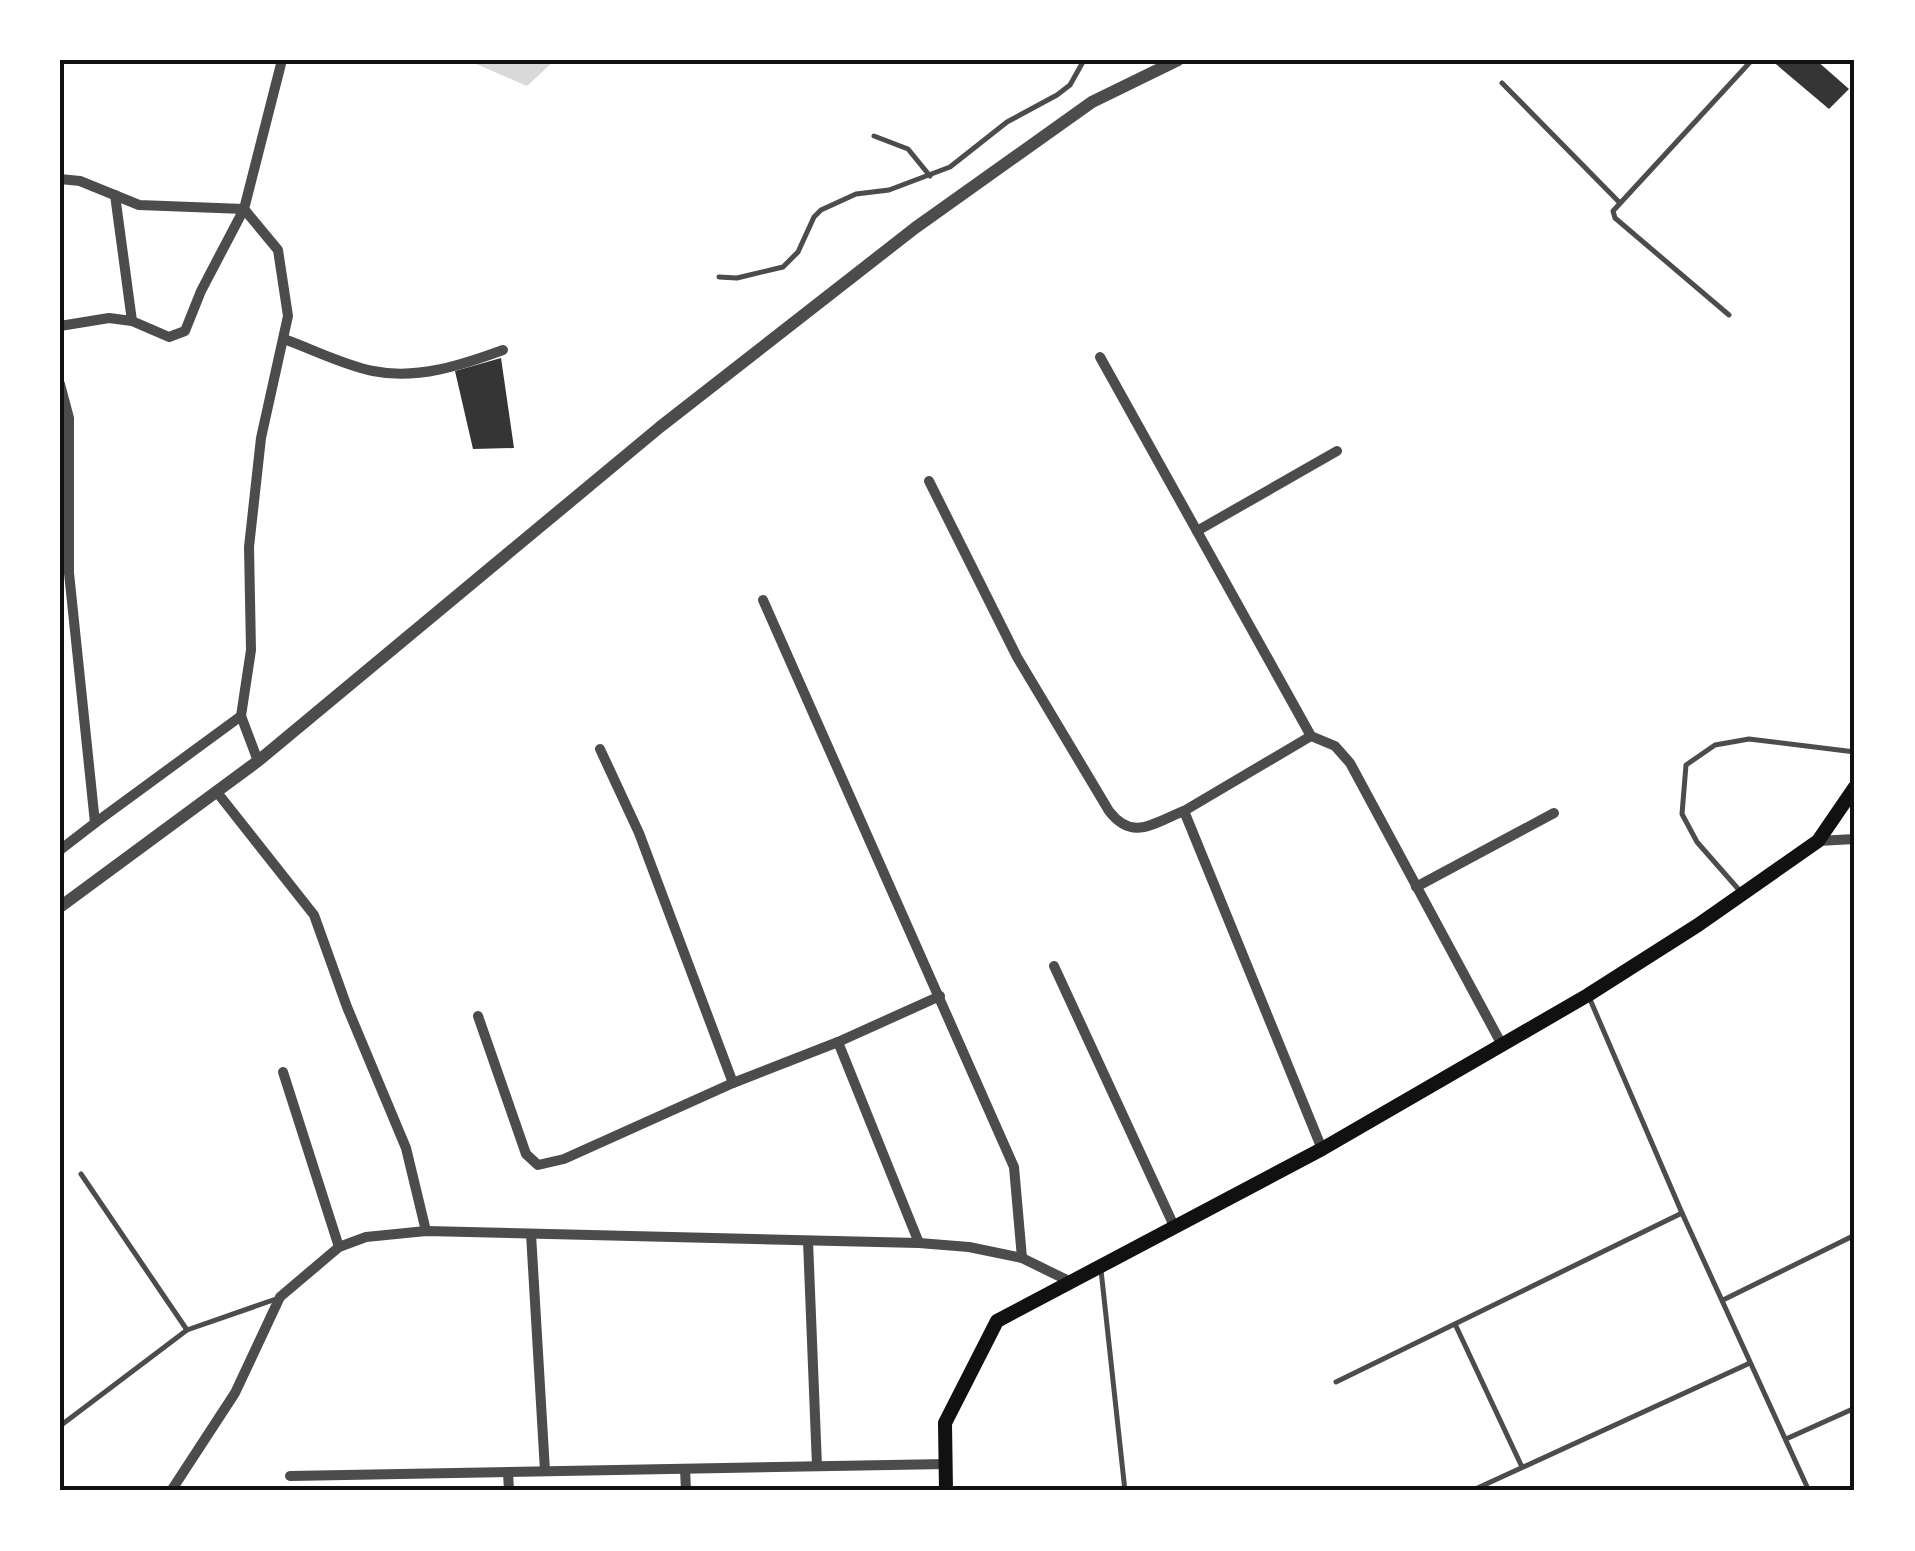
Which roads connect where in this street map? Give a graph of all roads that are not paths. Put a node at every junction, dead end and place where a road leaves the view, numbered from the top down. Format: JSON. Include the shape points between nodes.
{"nodes":[{"id":1,"x":282,"y":60,"type":"edge"},
{"id":2,"x":1084,"y":60,"type":"edge"},
{"id":3,"x":1178,"y":60,"type":"edge"},
{"id":4,"x":1752,"y":60,"type":"edge"},
{"id":5,"x":1502,"y":83,"type":"dead end"},
{"id":6,"x":874,"y":136,"type":"dead end"},
{"id":7,"x":930,"y":176,"type":"junction"},
{"id":8,"x":60,"y":179,"type":"edge"},
{"id":9,"x":114,"y":195,"type":"junction"},
{"id":10,"x":1619,"y":202,"type":"junction"},
{"id":11,"x":244,"y":208,"type":"junction"},
{"id":12,"x":719,"y":277,"type":"dead end"},
{"id":13,"x":1729,"y":315,"type":"dead end"},
{"id":14,"x":132,"y":321,"type":"junction"},
{"id":15,"x":60,"y":326,"type":"edge"},
{"id":16,"x":284,"y":338,"type":"junction"},
{"id":17,"x":503,"y":350,"type":"dead end"},
{"id":18,"x":1100,"y":357,"type":"dead end"},
{"id":19,"x":60,"y":384,"type":"edge"},
{"id":20,"x":1337,"y":451,"type":"dead end"},
{"id":21,"x":928,"y":481,"type":"dead end"},
{"id":22,"x":1197,"y":531,"type":"junction"},
{"id":23,"x":763,"y":600,"type":"dead end"},
{"id":24,"x":242,"y":716,"type":"junction"},
{"id":25,"x":1311,"y":736,"type":"junction"},
{"id":26,"x":600,"y":749,"type":"dead end"},
{"id":27,"x":1855,"y":752,"type":"edge"},
{"id":28,"x":258,"y":760,"type":"junction"},
{"id":29,"x":1855,"y":787,"type":"edge"},
{"id":30,"x":216,"y":791,"type":"junction"},
{"id":31,"x":1184,"y":811,"type":"junction"},
{"id":32,"x":1554,"y":813,"type":"dead end"},
{"id":33,"x":95,"y":822,"type":"junction"},
{"id":34,"x":1855,"y":839,"type":"edge"},
{"id":35,"x":1818,"y":841,"type":"junction"},
{"id":36,"x":60,"y":850,"type":"edge"},
{"id":37,"x":1416,"y":887,"type":"junction"},
{"id":38,"x":1742,"y":894,"type":"junction"},
{"id":39,"x":60,"y":906,"type":"edge"},
{"id":40,"x":1054,"y":966,"type":"dead end"},
{"id":41,"x":1588,"y":995,"type":"junction"},
{"id":42,"x":940,"y":996,"type":"junction"},
{"id":43,"x":478,"y":1016,"type":"dead end"},
{"id":44,"x":838,"y":1042,"type":"junction"},
{"id":45,"x":1501,"y":1042,"type":"junction"},
{"id":46,"x":283,"y":1072,"type":"dead end"},
{"id":47,"x":733,"y":1084,"type":"junction"},
{"id":48,"x":1322,"y":1149,"type":"junction"},
{"id":49,"x":80,"y":1174,"type":"dead end"},
{"id":50,"x":1682,"y":1214,"type":"junction"},
{"id":51,"x":1174,"y":1226,"type":"junction"},
{"id":52,"x":426,"y":1231,"type":"junction"},
{"id":53,"x":531,"y":1234,"type":"junction"},
{"id":54,"x":1855,"y":1236,"type":"edge"},
{"id":55,"x":808,"y":1241,"type":"junction"},
{"id":56,"x":920,"y":1243,"type":"junction"},
{"id":57,"x":339,"y":1247,"type":"junction"},
{"id":58,"x":1022,"y":1258,"type":"junction"},
{"id":59,"x":1100,"y":1264,"type":"junction"},
{"id":60,"x":1069,"y":1281,"type":"junction"},
{"id":61,"x":280,"y":1297,"type":"junction"},
{"id":62,"x":1722,"y":1300,"type":"junction"},
{"id":63,"x":1455,"y":1324,"type":"junction"},
{"id":64,"x":187,"y":1330,"type":"junction"},
{"id":65,"x":1751,"y":1362,"type":"junction"},
{"id":66,"x":1336,"y":1382,"type":"dead end"},
{"id":67,"x":1855,"y":1408,"type":"edge"},
{"id":68,"x":60,"y":1426,"type":"edge"},
{"id":69,"x":1786,"y":1439,"type":"junction"},
{"id":70,"x":946,"y":1464,"type":"junction"},
{"id":71,"x":817,"y":1466,"type":"junction"},
{"id":72,"x":1522,"y":1467,"type":"junction"},
{"id":73,"x":685,"y":1469,"type":"junction"},
{"id":74,"x":545,"y":1471,"type":"junction"},
{"id":75,"x":508,"y":1472,"type":"junction"},
{"id":76,"x":290,"y":1476,"type":"dead end"},
{"id":77,"x":171,"y":1491,"type":"edge"},
{"id":78,"x":509,"y":1491,"type":"edge"},
{"id":79,"x":686,"y":1491,"type":"edge"},
{"id":80,"x":946,"y":1491,"type":"edge"},
{"id":81,"x":1125,"y":1491,"type":"edge"},
{"id":82,"x":1470,"y":1491,"type":"edge"},
{"id":83,"x":1809,"y":1491,"type":"edge"}],
"edges":[{"from":1,"to":11,"type":"street"},
{"from":2,"to":7,"type":"lane","via":[[1057,95]]},
{"from":3,"to":28,"type":"street","via":[[1092,102],[915,228],[660,428]]},
{"from":4,"to":10,"type":"lane"},
{"from":5,"to":10,"type":"lane"},
{"from":6,"to":7,"type":"lane","via":[[908,149]]},
{"from":7,"to":12,"type":"lane","via":[[856,194],[822,210],[783,267]]},
{"from":8,"to":9,"type":"street"},
{"from":9,"to":11,"type":"street","via":[[139,205]]},
{"from":9,"to":14,"type":"street"},
{"from":10,"to":13,"type":"lane","via":[[1614,218]]},
{"from":11,"to":14,"type":"street","via":[[184,331],[169,337]]},
{"from":11,"to":16,"type":"street","via":[[278,250],[288,316]]},
{"from":14,"to":15,"type":"street"},
{"from":16,"to":17,"type":"street","via":[[373,372],[453,368]]},
{"from":16,"to":24,"type":"street","via":[[257,474]]},
{"from":18,"to":22,"type":"street"},
{"from":19,"to":33,"type":"street","via":[[69,418],[69,573]]},
{"from":20,"to":22,"type":"street"},
{"from":21,"to":31,"type":"street","via":[[1018,657],[1109,811],[1122,827],[1135,830]]},
{"from":22,"to":25,"type":"street"},
{"from":23,"to":42,"type":"street"},
{"from":24,"to":28,"type":"street"},
{"from":24,"to":33,"type":"street"},
{"from":25,"to":31,"type":"street"},
{"from":25,"to":37,"type":"street","via":[[1335,746],[1350,763]]},
{"from":26,"to":47,"type":"street","via":[[639,833]]},
{"from":27,"to":38,"type":"lane","via":[[1750,738],[1715,746],[1686,765],[1682,814]]},
{"from":28,"to":30,"type":"street"},
{"from":29,"to":35,"type":"main road"},
{"from":30,"to":39,"type":"street"},
{"from":30,"to":52,"type":"street","via":[[314,915],[406,1148]]},
{"from":31,"to":48,"type":"street"},
{"from":32,"to":37,"type":"street"},
{"from":33,"to":36,"type":"street"},
{"from":34,"to":35,"type":"street"},
{"from":35,"to":38,"type":"main road"},
{"from":37,"to":45,"type":"street"},
{"from":38,"to":41,"type":"main road"},
{"from":40,"to":51,"type":"street"},
{"from":41,"to":45,"type":"main road"},
{"from":41,"to":50,"type":"lane"},
{"from":42,"to":44,"type":"street"},
{"from":42,"to":58,"type":"street","via":[[1014,1168]]},
{"from":43,"to":47,"type":"street","via":[[526,1154],[538,1165]]},
{"from":44,"to":47,"type":"street"},
{"from":44,"to":56,"type":"street"},
{"from":45,"to":48,"type":"main road"},
{"from":46,"to":57,"type":"street"},
{"from":48,"to":51,"type":"main road"},
{"from":49,"to":64,"type":"lane"},
{"from":50,"to":62,"type":"lane"},
{"from":50,"to":63,"type":"lane"},
{"from":51,"to":59,"type":"main road"},
{"from":52,"to":53,"type":"street"},
{"from":52,"to":57,"type":"street"},
{"from":53,"to":55,"type":"street"},
{"from":53,"to":74,"type":"street"},
{"from":54,"to":62,"type":"lane"},
{"from":55,"to":56,"type":"street"},
{"from":55,"to":71,"type":"street"},
{"from":56,"to":58,"type":"street"},
{"from":57,"to":61,"type":"street"},
{"from":58,"to":60,"type":"street"},
{"from":59,"to":60,"type":"main road"},
{"from":59,"to":81,"type":"lane"},
{"from":60,"to":70,"type":"main road","via":[[996,1322],[945,1423]]},
{"from":61,"to":64,"type":"lane"},
{"from":61,"to":77,"type":"street","via":[[235,1393]]},
{"from":62,"to":65,"type":"lane"},
{"from":63,"to":66,"type":"lane"},
{"from":63,"to":72,"type":"lane"},
{"from":64,"to":68,"type":"lane"},
{"from":65,"to":69,"type":"lane"},
{"from":65,"to":72,"type":"lane"},
{"from":67,"to":69,"type":"lane"},
{"from":69,"to":83,"type":"lane"},
{"from":70,"to":71,"type":"street"},
{"from":70,"to":80,"type":"main road"},
{"from":71,"to":73,"type":"street"},
{"from":72,"to":82,"type":"lane"},
{"from":73,"to":74,"type":"street"},
{"from":73,"to":79,"type":"street"},
{"from":74,"to":75,"type":"street"},
{"from":75,"to":76,"type":"street"},
{"from":75,"to":78,"type":"street"}]}
